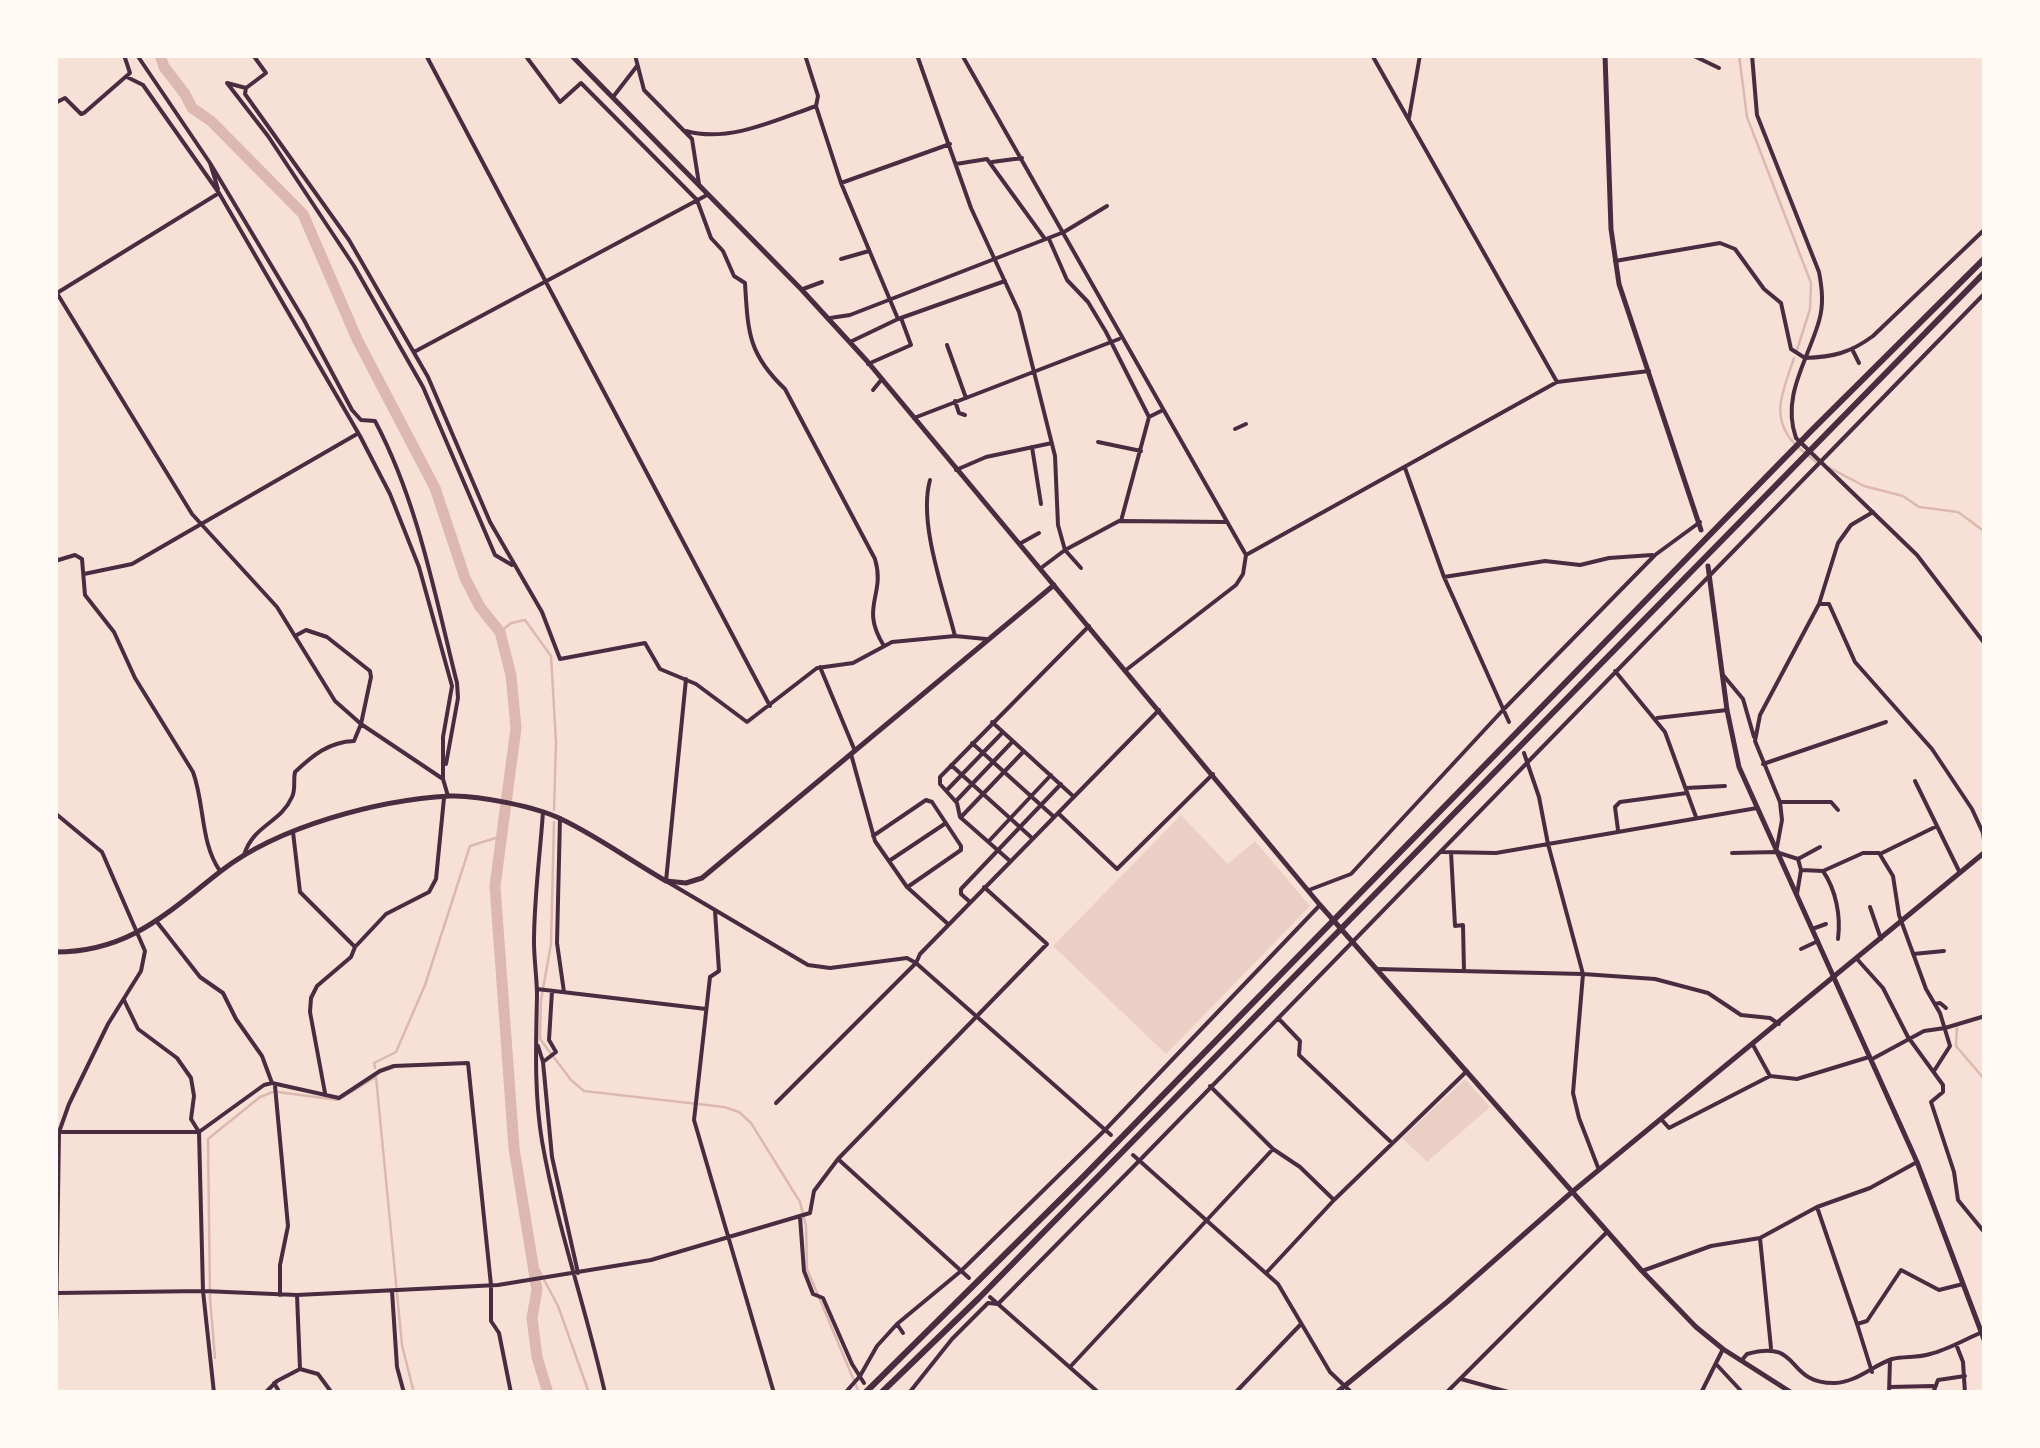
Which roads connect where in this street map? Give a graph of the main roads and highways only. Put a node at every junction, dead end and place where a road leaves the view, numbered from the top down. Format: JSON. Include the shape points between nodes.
{"nodes":[{"id":1,"x":570,"y":55,"type":"edge"},
{"id":2,"x":1605,"y":55,"type":"edge"},
{"id":3,"x":1985,"y":258,"type":"edge"},
{"id":4,"x":1985,"y":272,"type":"edge"},
{"id":5,"x":1701,"y":526,"type":"road end"},
{"id":6,"x":1708,"y":566,"type":"dead end"},
{"id":7,"x":1054,"y":585,"type":"junction"},
{"id":8,"x":1985,"y":850,"type":"edge"},
{"id":9,"x":55,"y":952,"type":"edge"},
{"id":10,"x":1835,"y":976,"type":"junction"},
{"id":11,"x":1572,"y":1192,"type":"junction"},
{"id":12,"x":1985,"y":1342,"type":"edge"},
{"id":13,"x":865,"y":1393,"type":"edge"},
{"id":14,"x":881,"y":1393,"type":"edge"},
{"id":15,"x":1336,"y":1393,"type":"edge"},
{"id":16,"x":1792,"y":1393,"type":"edge"}],
"edges":[{"from":1,"to":7,"type":"main road","via":[[850,342]]},
{"from":2,"to":5,"type":"main road","via":[[1619,284]]},
{"from":3,"to":13,"type":"highway"},
{"from":4,"to":14,"type":"highway"},
{"from":6,"to":10,"type":"main road","via":[[1739,767]]},
{"from":7,"to":9,"type":"main road","via":[[702,878],[666,881],[560,818],[446,797],[368,809],[293,832],[244,855],[136,934]]},
{"from":7,"to":11,"type":"main road","via":[[1320,905]]},
{"from":8,"to":10,"type":"main road"},
{"from":10,"to":11,"type":"main road"},
{"from":10,"to":12,"type":"main road"},
{"from":11,"to":15,"type":"main road"},
{"from":11,"to":16,"type":"main road","via":[[1696,1328]]}]}
